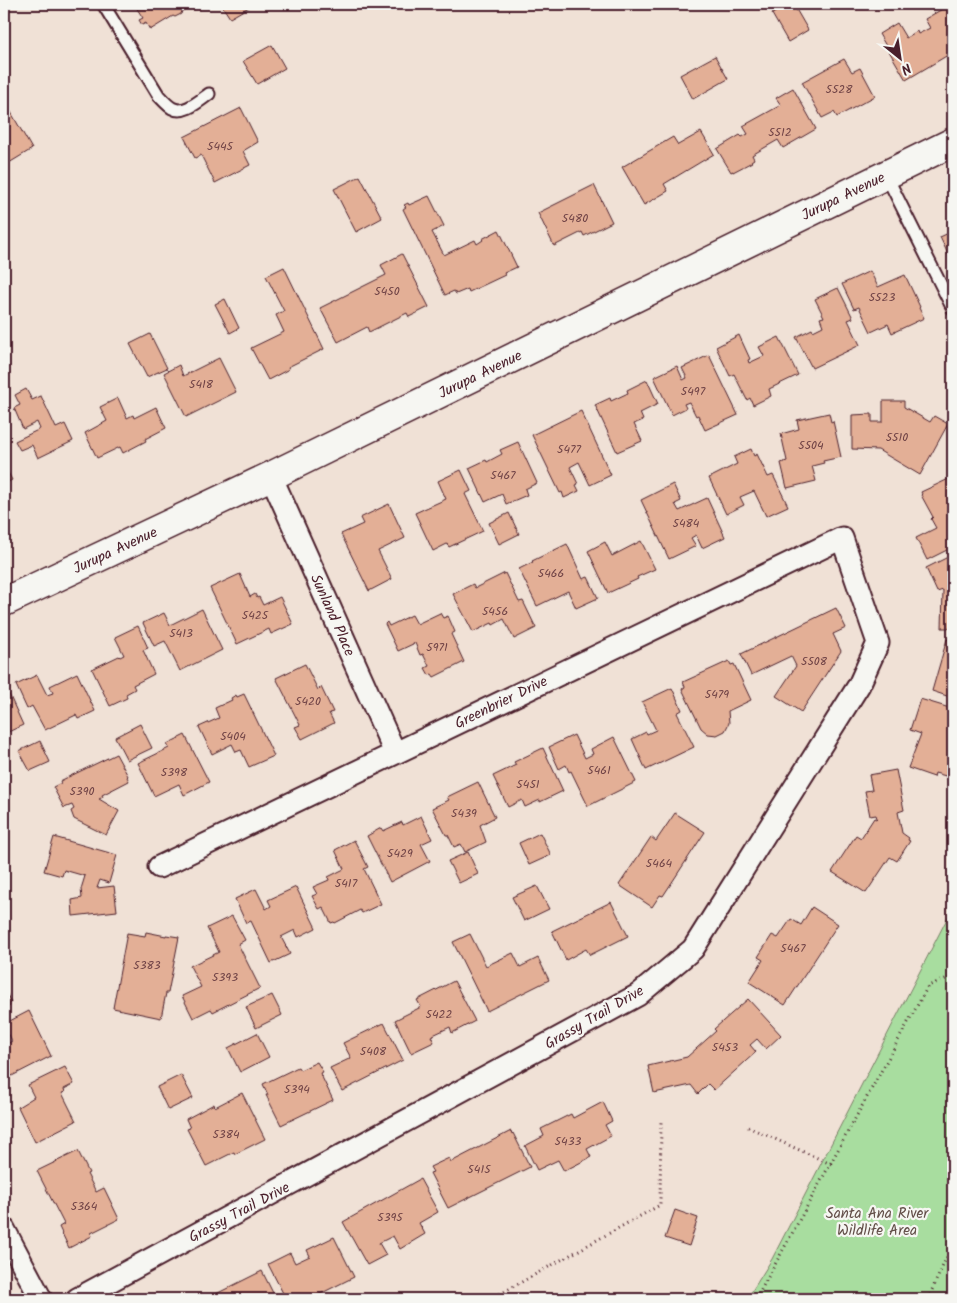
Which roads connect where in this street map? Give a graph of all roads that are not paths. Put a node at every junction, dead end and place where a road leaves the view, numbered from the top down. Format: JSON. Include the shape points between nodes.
{"nodes":[{"id":1,"x":103,"y":4,"type":"edge"},
{"id":2,"x":209,"y":94,"type":"dead end"},
{"id":3,"x":953,"y":142,"type":"edge"},
{"id":4,"x":886,"y":175,"type":"junction"},
{"id":5,"x":953,"y":309,"type":"edge"},
{"id":6,"x":271,"y":476,"type":"junction"},
{"id":7,"x":842,"y":538,"type":"joint"},
{"id":8,"x":4,"y":602,"type":"edge"},
{"id":9,"x":395,"y":753,"type":"junction"},
{"id":10,"x":159,"y":867,"type":"dead end"},
{"id":11,"x":4,"y":1229,"type":"edge"},
{"id":12,"x":41,"y":1299,"type":"edge"},
{"id":13,"x":77,"y":1299,"type":"edge"}],
"edges":[{"from":1,"to":2,"type":"lane","via":[[170,107],[182,110]]},
{"from":3,"to":4,"type":"main road","name":"Jurupa Avenue"},
{"from":4,"to":5,"type":"lane"},
{"from":4,"to":6,"type":"main road","name":"Jurupa Avenue"},
{"from":6,"to":8,"type":"main road","name":"Jurupa Avenue"},
{"from":6,"to":9,"type":"street","name":"Sunland Place"},
{"from":7,"to":9,"type":"street","name":"Greenbrier Drive"},
{"from":7,"to":13,"type":"street","name":"Grassy Trail Drive","via":[[878,643],[859,685],[693,949],[638,995]]},
{"from":9,"to":10,"type":"street","name":"Greenbrier Drive"},
{"from":11,"to":12,"type":"street"}]}
